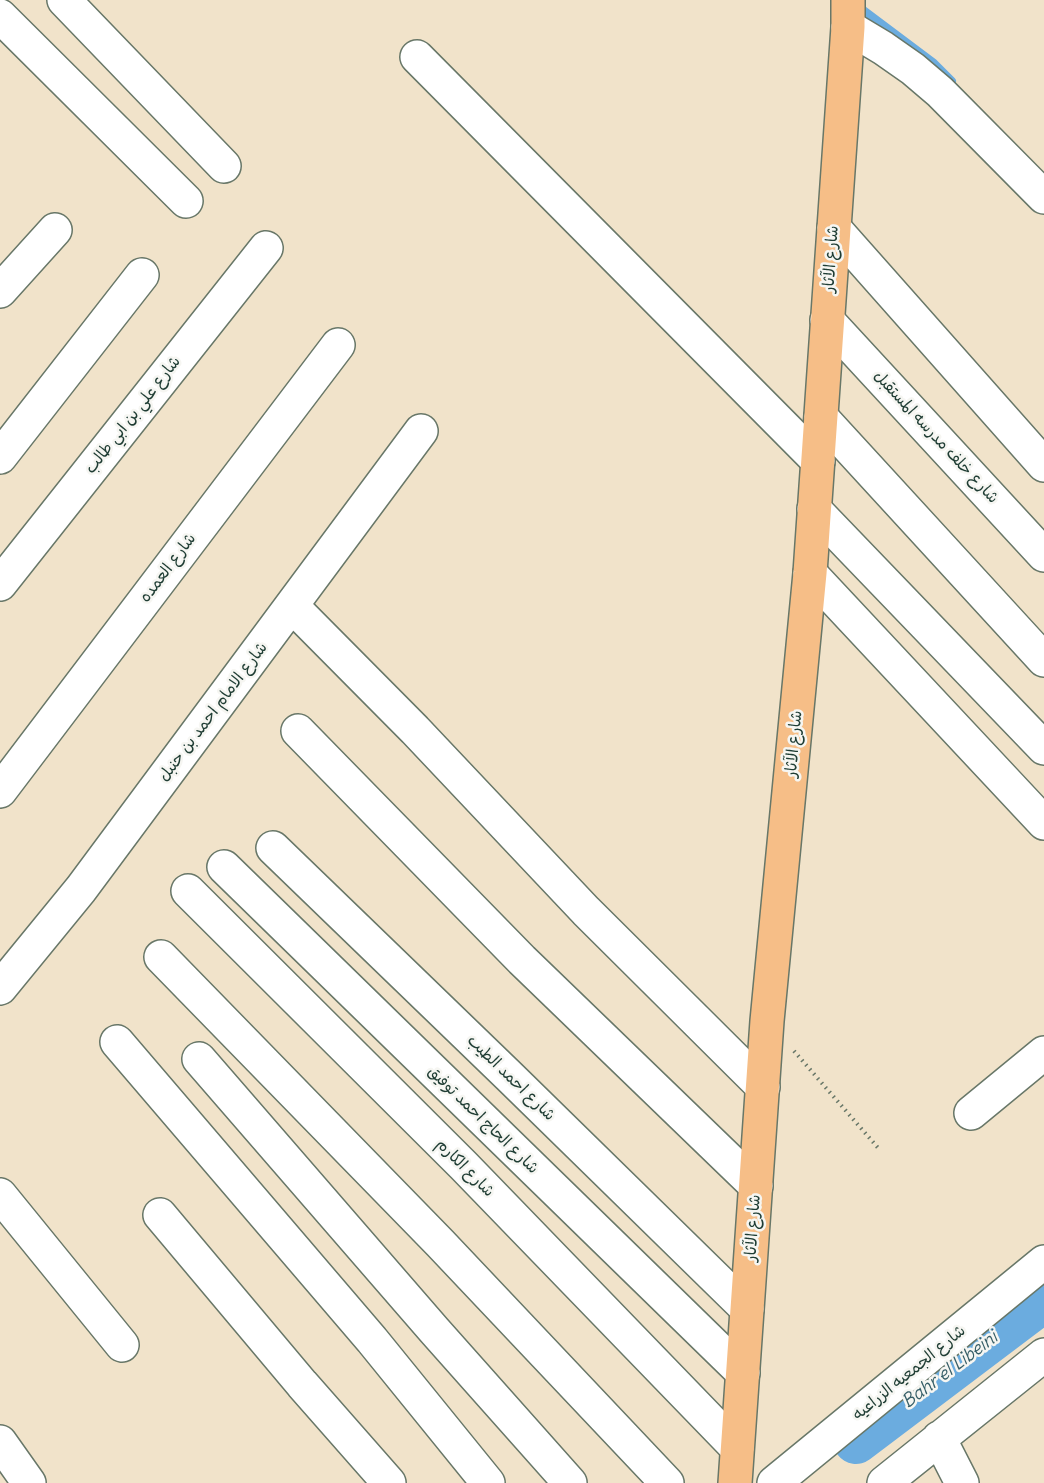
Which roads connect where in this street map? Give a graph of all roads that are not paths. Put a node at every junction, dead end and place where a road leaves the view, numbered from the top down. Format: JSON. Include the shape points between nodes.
{"nodes":[{"id":1,"x":64,"y":0,"type":"edge"},
{"id":2,"x":844,"y":9,"type":"edge"},
{"id":3,"x":0,"y":16,"type":"edge"},
{"id":4,"x":417,"y":57,"type":"dead end"},
{"id":5,"x":224,"y":166,"type":"dead end"},
{"id":6,"x":1044,"y":196,"type":"edge"},
{"id":7,"x":186,"y":201,"type":"dead end"},
{"id":8,"x":834,"y":228,"type":"junction"},
{"id":9,"x":55,"y":230,"type":"dead end"},
{"id":10,"x":266,"y":248,"type":"dead end"},
{"id":11,"x":142,"y":275,"type":"dead end"},
{"id":12,"x":0,"y":291,"type":"edge"},
{"id":13,"x":827,"y":320,"type":"junction"},
{"id":14,"x":338,"y":345,"type":"dead end"},
{"id":15,"x":821,"y":417,"type":"junction"},
{"id":16,"x":421,"y":432,"type":"dead end"},
{"id":17,"x":0,"y":457,"type":"edge"},
{"id":18,"x":818,"y":461,"type":"junction"},
{"id":19,"x":1044,"y":465,"type":"edge"},
{"id":20,"x":814,"y":509,"type":"junction"},
{"id":21,"x":1044,"y":555,"type":"edge"},
{"id":22,"x":810,"y":573,"type":"junction"},
{"id":23,"x":0,"y":584,"type":"edge"},
{"id":24,"x":292,"y":606,"type":"junction"},
{"id":25,"x":1044,"y":660,"type":"edge"},
{"id":26,"x":298,"y":731,"type":"dead end"},
{"id":27,"x":1044,"y":748,"type":"edge"},
{"id":28,"x":0,"y":791,"type":"edge"},
{"id":29,"x":1044,"y":823,"type":"edge"},
{"id":30,"x":273,"y":848,"type":"dead end"},
{"id":31,"x":224,"y":867,"type":"dead end"},
{"id":32,"x":188,"y":891,"type":"dead end"},
{"id":33,"x":161,"y":957,"type":"dead end"},
{"id":34,"x":0,"y":988,"type":"edge"},
{"id":35,"x":117,"y":1042,"type":"dead end"},
{"id":36,"x":1044,"y":1053,"type":"edge"},
{"id":37,"x":199,"y":1059,"type":"dead end"},
{"id":38,"x":763,"y":1087,"type":"junction"},
{"id":39,"x":971,"y":1113,"type":"dead end"},
{"id":40,"x":756,"y":1186,"type":"junction"},
{"id":41,"x":0,"y":1195,"type":"edge"},
{"id":42,"x":160,"y":1215,"type":"dead end"},
{"id":43,"x":1044,"y":1262,"type":"edge"},
{"id":44,"x":747,"y":1309,"type":"junction"},
{"id":45,"x":122,"y":1346,"type":"dead end"},
{"id":46,"x":1044,"y":1355,"type":"edge"},
{"id":47,"x":743,"y":1373,"type":"junction"},
{"id":48,"x":939,"y":1438,"type":"junction"},
{"id":49,"x":0,"y":1442,"type":"edge"},
{"id":50,"x":737,"y":1448,"type":"junction"},
{"id":51,"x":29,"y":1483,"type":"edge"},
{"id":52,"x":389,"y":1483,"type":"edge"},
{"id":53,"x":488,"y":1483,"type":"edge"},
{"id":54,"x":570,"y":1483,"type":"edge"},
{"id":55,"x":667,"y":1483,"type":"edge"},
{"id":56,"x":735,"y":1483,"type":"edge"},
{"id":57,"x":774,"y":1483,"type":"edge"},
{"id":58,"x":884,"y":1483,"type":"edge"},
{"id":59,"x":962,"y":1483,"type":"edge"}],
"edges":[{"from":1,"to":5,"type":"street"},
{"from":2,"to":6,"type":"street","via":[[883,48],[940,92]]},
{"from":2,"to":8,"type":"main road","name":"شارع الآثار"},
{"from":3,"to":7,"type":"street"},
{"from":4,"to":18,"type":"street"},
{"from":8,"to":13,"type":"main road","name":"شارع الآثار"},
{"from":8,"to":19,"type":"street"},
{"from":9,"to":12,"type":"street"},
{"from":10,"to":23,"type":"street","name":"شارع علي بن ابي طالب"},
{"from":11,"to":17,"type":"street"},
{"from":13,"to":15,"type":"main road","name":"شارع الآثار"},
{"from":13,"to":21,"type":"street","name":"شارع خلف مدرسه المستقبل"},
{"from":14,"to":28,"type":"street","name":"شارع العمده"},
{"from":15,"to":18,"type":"main road","name":"شارع الآثار"},
{"from":15,"to":25,"type":"street"},
{"from":16,"to":24,"type":"street","name":"شارع الامام احمد بن حنبل"},
{"from":18,"to":20,"type":"main road","name":"شارع الآثار"},
{"from":20,"to":22,"type":"main road","name":"شارع الآثار"},
{"from":20,"to":27,"type":"street"},
{"from":22,"to":29,"type":"street"},
{"from":22,"to":38,"type":"main road","name":"شارع الآثار"},
{"from":24,"to":34,"type":"street","name":"شارع الامام احمد بن حنبل","via":[[81,889]]},
{"from":24,"to":38,"type":"street","via":[[586,911]]},
{"from":26,"to":40,"type":"street","via":[[522,960]]},
{"from":30,"to":44,"type":"street","name":"شارع احمد الطيب"},
{"from":31,"to":47,"type":"street","name":"شارع الحاج احمد توفيق"},
{"from":32,"to":50,"type":"street","name":"شارع الكارم","via":[[464,1166]]},
{"from":33,"to":55,"type":"street"},
{"from":35,"to":53,"type":"street"},
{"from":36,"to":39,"type":"street"},
{"from":37,"to":54,"type":"street"},
{"from":38,"to":40,"type":"main road","name":"شارع الآثار"},
{"from":40,"to":44,"type":"main road","name":"شارع الآثار"},
{"from":41,"to":45,"type":"street"},
{"from":42,"to":52,"type":"street"},
{"from":43,"to":57,"type":"street","name":"شارع الجمعيه الزراعيه"},
{"from":44,"to":47,"type":"main road","name":"شارع الآثار"},
{"from":46,"to":48,"type":"street"},
{"from":47,"to":50,"type":"main road","name":"شارع الآثار"},
{"from":48,"to":58,"type":"street"},
{"from":48,"to":59,"type":"street"},
{"from":49,"to":51,"type":"street"},
{"from":50,"to":56,"type":"main road","name":"شارع الآثار"}]}
